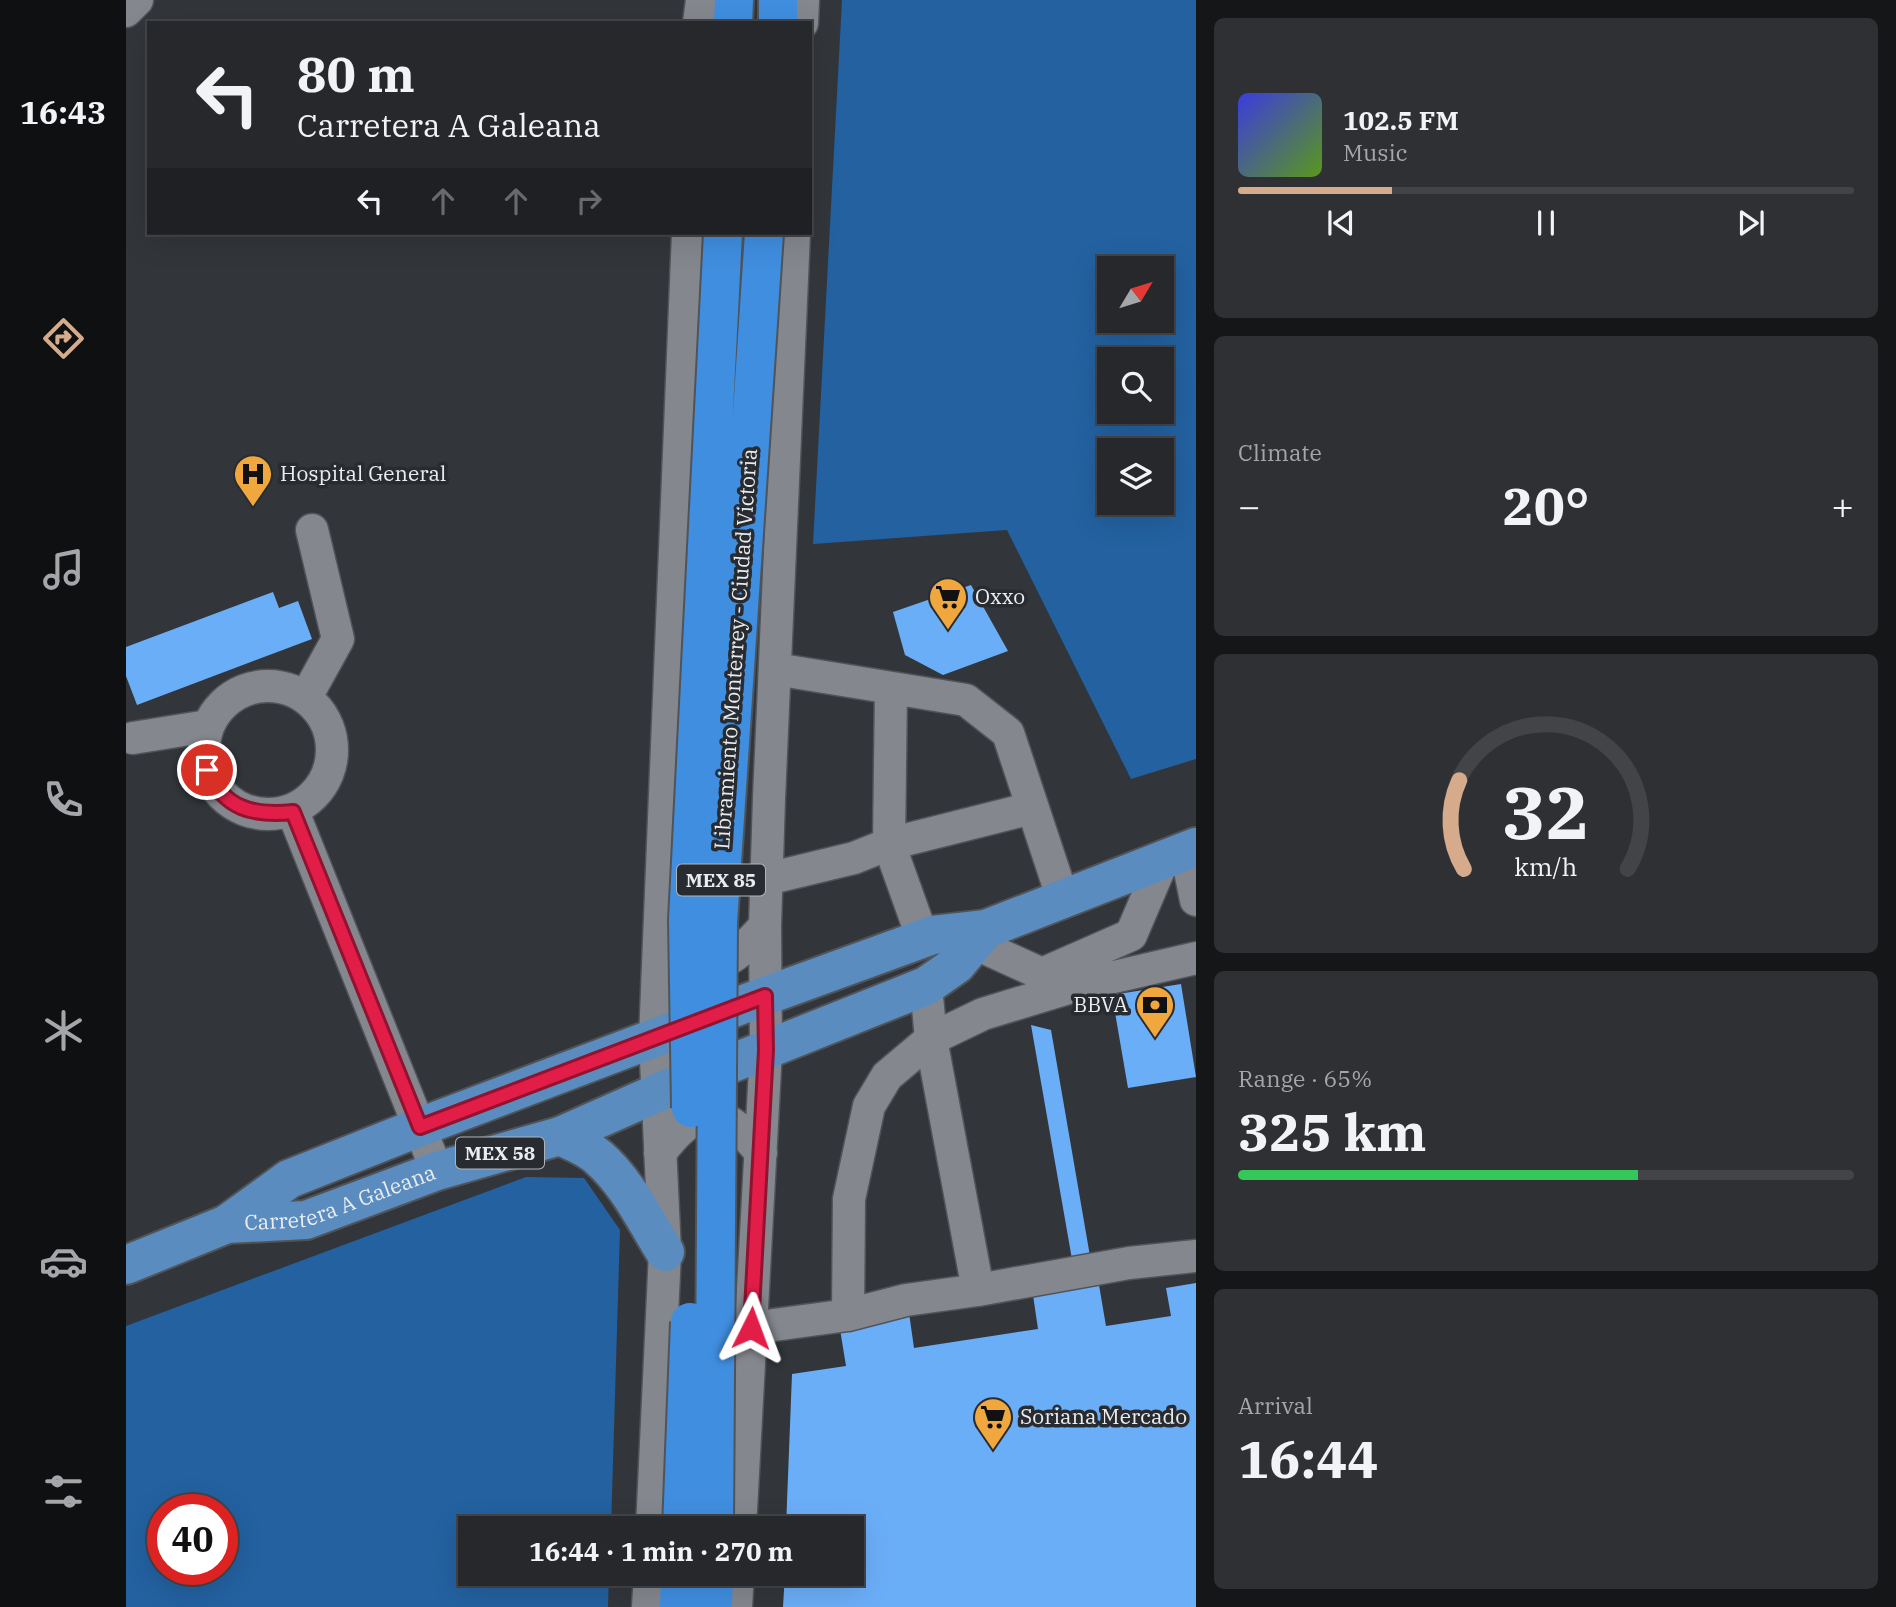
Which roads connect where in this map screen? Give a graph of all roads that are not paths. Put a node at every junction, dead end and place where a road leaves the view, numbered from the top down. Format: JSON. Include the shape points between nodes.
{"nodes":[{"id":1,"x":137,"y":0,"type":"edge"},
{"id":2,"x":702,"y":0,"type":"edge"},
{"id":3,"x":734,"y":0,"type":"edge"},
{"id":4,"x":778,"y":0,"type":"edge"},
{"id":5,"x":803,"y":0,"type":"edge"},
{"id":6,"x":126,"y":11,"type":"edge"},
{"id":7,"x":699,"y":21,"type":"edge"},
{"id":8,"x":733,"y":21,"type":"edge"},
{"id":9,"x":778,"y":21,"type":"edge"},
{"id":10,"x":802,"y":21,"type":"edge"},
{"id":11,"x":688,"y":235,"type":"edge"},
{"id":12,"x":723,"y":235,"type":"edge"},
{"id":13,"x":764,"y":235,"type":"edge"},
{"id":14,"x":794,"y":235,"type":"edge"},
{"id":15,"x":312,"y":530,"type":"dead end"},
{"id":16,"x":775,"y":669,"type":"junction"},
{"id":17,"x":891,"y":688,"type":"junction"},
{"id":18,"x":306,"y":697,"type":"junction"},
{"id":19,"x":208,"y":726,"type":"junction"},
{"id":20,"x":133,"y":738,"type":"dead end"},
{"id":21,"x":1032,"y":808,"type":"junction"},
{"id":22,"x":293,"y":812,"type":"junction"},
{"id":23,"x":889,"y":844,"type":"junction"},
{"id":24,"x":1182,"y":853,"type":"edge"},
{"id":25,"x":767,"y":879,"type":"junction"},
{"id":26,"x":1063,"y":899,"type":"junction"},
{"id":27,"x":1196,"y":900,"type":"edge"},
{"id":28,"x":659,"y":911,"type":"junction"},
{"id":29,"x":765,"y":926,"type":"junction"},
{"id":30,"x":980,"y":936,"type":"junction"},
{"id":31,"x":923,"y":939,"type":"junction"},
{"id":32,"x":1196,"y":958,"type":"edge"},
{"id":33,"x":926,"y":986,"type":"junction"},
{"id":34,"x":765,"y":996,"type":"junction"},
{"id":35,"x":655,"y":1039,"type":"junction"},
{"id":36,"x":931,"y":1039,"type":"junction"},
{"id":37,"x":766,"y":1050,"type":"junction"},
{"id":38,"x":657,"y":1093,"type":"junction"},
{"id":39,"x":420,"y":1127,"type":"junction"},
{"id":40,"x":559,"y":1136,"type":"junction"},
{"id":41,"x":660,"y":1153,"type":"junction"},
{"id":42,"x":761,"y":1153,"type":"junction"},
{"id":43,"x":437,"y":1171,"type":"junction"},
{"id":44,"x":226,"y":1224,"type":"junction"},
{"id":45,"x":665,"y":1252,"type":"junction"},
{"id":46,"x":1196,"y":1256,"type":"edge"},
{"id":47,"x":126,"y":1265,"type":"edge"},
{"id":48,"x":978,"y":1290,"type":"junction"},
{"id":49,"x":848,"y":1315,"type":"junction"},
{"id":50,"x":751,"y":1328,"type":"junction"},
{"id":51,"x":653,"y":1516,"type":"edge"},
{"id":52,"x":682,"y":1516,"type":"edge"},
{"id":53,"x":714,"y":1516,"type":"edge"},
{"id":54,"x":741,"y":1516,"type":"edge"},
{"id":55,"x":649,"y":1586,"type":"edge"},
{"id":56,"x":680,"y":1586,"type":"edge"},
{"id":57,"x":714,"y":1586,"type":"edge"},
{"id":58,"x":737,"y":1586,"type":"edge"},
{"id":59,"x":648,"y":1607,"type":"edge"},
{"id":60,"x":679,"y":1607,"type":"edge"},
{"id":61,"x":713,"y":1607,"type":"edge"},
{"id":62,"x":736,"y":1607,"type":"edge"}],
"edges":[{"from":1,"to":6,"type":"street"},
{"from":2,"to":7,"type":"street"},
{"from":3,"to":8,"type":"highway"},
{"from":4,"to":9,"type":"highway"},
{"from":5,"to":10,"type":"street"},
{"from":11,"to":28,"type":"street"},
{"from":12,"to":52,"type":"highway","name":"Libramiento Monterrey - Ciudad Victoria","number":"MEX 85","bridge":true,"via":[[688,920],[693,1237]]},
{"from":13,"to":53,"type":"highway","name":"Libramiento Monterrey - Ciudad Victoria","number":"MEX 85","bridge":true,"via":[[718,922]]},
{"from":14,"to":16,"type":"street"},
{"from":15,"to":18,"type":"street","via":[[338,639]]},
{"from":16,"to":17,"type":"street"},
{"from":16,"to":25,"type":"street"},
{"from":17,"to":21,"type":"street","via":[[966,700],[1008,733]]},
{"from":17,"to":23,"type":"street"},
{"from":18,"to":19,"type":"street","via":[[286,687],[250,689],[220,706]]},
{"from":18,"to":22,"type":"street","via":[[322,714],[333,744],[331,766],[310,800]]},
{"from":19,"to":20,"type":"street"},
{"from":19,"to":22,"type":"street","via":[[203,748],[207,770],[226,798],[247,811],[269,815]]},
{"from":21,"to":23,"type":"street"},
{"from":21,"to":26,"type":"street"},
{"from":22,"to":39,"type":"street"},
{"from":23,"to":25,"type":"street","via":[[854,858]]},
{"from":23,"to":31,"type":"street"},
{"from":24,"to":26,"type":"main road"},
{"from":24,"to":27,"type":"street"},
{"from":24,"to":30,"type":"street","via":[[1131,935],[1042,974]]},
{"from":25,"to":29,"type":"street"},
{"from":26,"to":30,"type":"main road"},
{"from":28,"to":29,"type":"street","via":[[670,939],[684,954],[706,964],[727,961]]},
{"from":28,"to":35,"type":"street"},
{"from":29,"to":34,"type":"street"},
{"from":30,"to":31,"type":"main road","name":"Carretera A Galeana"},
{"from":30,"to":33,"type":"main road","name":"Carretera A Galeana","via":[[956,965]]},
{"from":31,"to":34,"type":"main road","name":"Carretera A Galeana"},
{"from":32,"to":36,"type":"street","via":[[1061,990],[983,1014]]},
{"from":33,"to":36,"type":"street"},
{"from":33,"to":37,"type":"main road","name":"Carretera A Galeana"},
{"from":34,"to":35,"type":"main road","name":"Carretera A Galeana","number":"MEX 58"},
{"from":34,"to":37,"type":"street"},
{"from":35,"to":38,"type":"street"},
{"from":35,"to":39,"type":"main road","name":"Carretera A Galeana","number":"MEX 58"},
{"from":36,"to":48,"type":"street"},
{"from":36,"to":49,"type":"street","via":[[887,1076],[869,1106],[849,1199]]},
{"from":37,"to":38,"type":"main road","name":"Carretera A Galeana","number":"MEX 58"},
{"from":37,"to":42,"type":"street"},
{"from":38,"to":40,"type":"main road","name":"Carretera A Galeana","number":"MEX 58"},
{"from":38,"to":41,"type":"street"},
{"from":39,"to":43,"type":"street"},
{"from":39,"to":44,"type":"main road","name":"Carretera A Galeana","number":"MEX 58","via":[[289,1179]]},
{"from":40,"to":43,"type":"main road","name":"Carretera A Galeana","number":"MEX 58"},
{"from":40,"to":45,"type":"main road","via":[[583,1146],[621,1182]]},
{"from":41,"to":42,"type":"street","via":[[676,1132],[694,1119],[713,1116],[728,1119]]},
{"from":41,"to":45,"type":"street"},
{"from":42,"to":50,"type":"street"},
{"from":43,"to":44,"type":"main road","name":"Carretera A Galeana","number":"MEX 58","via":[[306,1220]]},
{"from":44,"to":47,"type":"main road","name":"Carretera A Galeana","number":"MEX 58"},
{"from":45,"to":51,"type":"street"},
{"from":46,"to":48,"type":"street"},
{"from":48,"to":49,"type":"street","via":[[906,1300]]},
{"from":49,"to":50,"type":"street"},
{"from":50,"to":54,"type":"street"},
{"from":55,"to":59,"type":"street"},
{"from":56,"to":60,"type":"highway"},
{"from":57,"to":61,"type":"highway"},
{"from":58,"to":62,"type":"street"}]}
